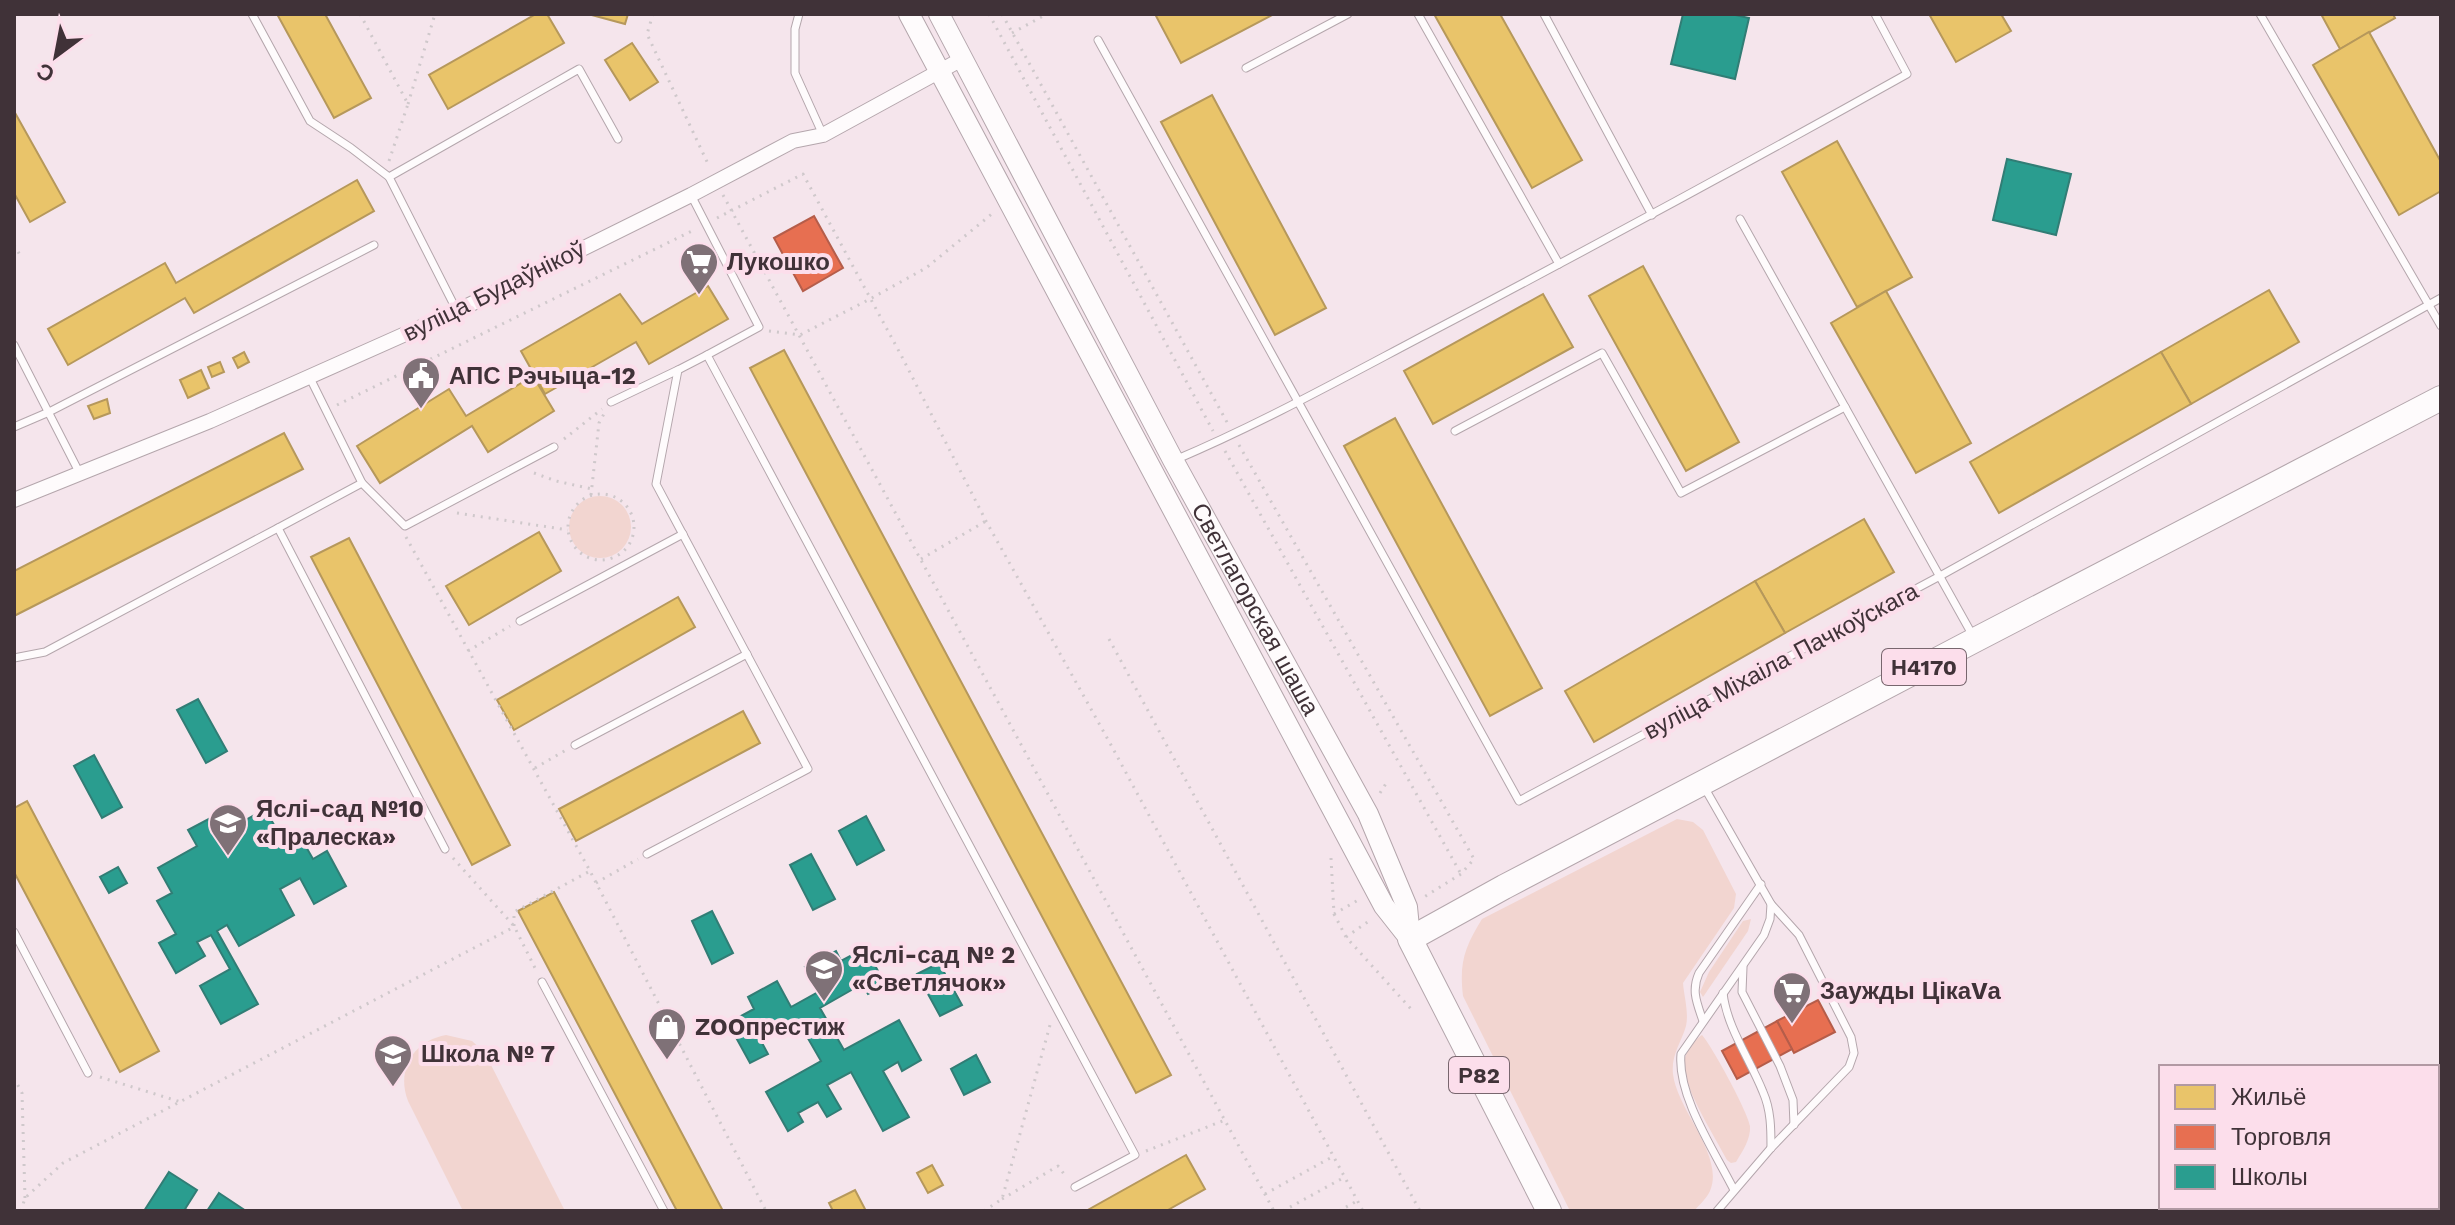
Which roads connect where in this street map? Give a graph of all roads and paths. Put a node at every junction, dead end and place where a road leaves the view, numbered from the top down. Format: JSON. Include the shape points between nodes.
{"nodes":[{"id":1,"x":252,"y":14,"type":"edge"},
{"id":2,"x":360,"y":14,"type":"edge"},
{"id":3,"x":435,"y":14,"type":"edge"},
{"id":4,"x":653,"y":14,"type":"edge"},
{"id":5,"x":799,"y":14,"type":"edge"},
{"id":6,"x":909,"y":14,"type":"edge"},
{"id":7,"x":939,"y":14,"type":"edge"},
{"id":8,"x":1047,"y":14,"type":"edge"},
{"id":9,"x":1348,"y":14,"type":"edge"},
{"id":10,"x":1418,"y":14,"type":"edge"},
{"id":11,"x":1544,"y":14,"type":"edge"},
{"id":12,"x":1875,"y":14,"type":"edge"},
{"id":13,"x":2260,"y":14,"type":"edge"},
{"id":14,"x":1012,"y":33,"type":"dead end"},
{"id":15,"x":1098,"y":40,"type":"dead end"},
{"id":16,"x":962,"y":59,"type":"junction"},
{"id":17,"x":1246,"y":68,"type":"dead end"},
{"id":18,"x":940,"y":72,"type":"junction"},
{"id":19,"x":408,"y":104,"type":"junction"},
{"id":20,"x":823,"y":135,"type":"junction"},
{"id":21,"x":618,"y":139,"type":"dead end"},
{"id":22,"x":387,"y":175,"type":"junction"},
{"id":23,"x":716,"y":181,"type":"junction"},
{"id":24,"x":691,"y":195,"type":"junction"},
{"id":25,"x":732,"y":211,"type":"junction"},
{"id":26,"x":1652,"y":215,"type":"junction"},
{"id":27,"x":989,"y":216,"type":"dead end"},
{"id":28,"x":1740,"y":219,"type":"dead end"},
{"id":29,"x":706,"y":224,"type":"junction"},
{"id":30,"x":14,"y":245,"type":"edge"},
{"id":31,"x":374,"y":245,"type":"dead end"},
{"id":32,"x":20,"y":255,"type":"dead end"},
{"id":33,"x":1559,"y":264,"type":"junction"},
{"id":34,"x":2441,"y":298,"type":"edge"},
{"id":35,"x":870,"y":299,"type":"junction"},
{"id":36,"x":2429,"y":304,"type":"junction"},
{"id":37,"x":457,"y":311,"type":"junction"},
{"id":38,"x":2441,"y":326,"type":"edge"},
{"id":39,"x":757,"y":329,"type":"junction"},
{"id":40,"x":800,"y":335,"type":"junction"},
{"id":41,"x":14,"y":345,"type":"edge"},
{"id":42,"x":707,"y":355,"type":"junction"},
{"id":43,"x":678,"y":370,"type":"junction"},
{"id":44,"x":309,"y":376,"type":"junction"},
{"id":45,"x":2441,"y":398,"type":"edge"},
{"id":46,"x":1298,"y":401,"type":"junction"},
{"id":47,"x":611,"y":402,"type":"junction"},
{"id":48,"x":1845,"y":407,"type":"junction"},
{"id":49,"x":326,"y":411,"type":"junction"},
{"id":50,"x":49,"y":412,"type":"junction"},
{"id":51,"x":14,"y":427,"type":"edge"},
{"id":52,"x":1455,"y":431,"type":"dead end"},
{"id":53,"x":554,"y":447,"type":"joint"},
{"id":54,"x":1173,"y":460,"type":"junction"},
{"id":55,"x":516,"y":467,"type":"junction"},
{"id":56,"x":79,"y":472,"type":"junction"},
{"id":57,"x":362,"y":483,"type":"junction"},
{"id":58,"x":592,"y":489,"type":"junction"},
{"id":59,"x":591,"y":495,"type":"junction"},
{"id":60,"x":14,"y":500,"type":"edge"},
{"id":61,"x":436,"y":509,"type":"junction"},
{"id":62,"x":986,"y":521,"type":"junction"},
{"id":63,"x":405,"y":526,"type":"junction"},
{"id":64,"x":278,"y":528,"type":"junction"},
{"id":65,"x":568,"y":530,"type":"junction"},
{"id":66,"x":683,"y":534,"type":"junction"},
{"id":67,"x":921,"y":559,"type":"junction"},
{"id":68,"x":1940,"y":576,"type":"junction"},
{"id":69,"x":520,"y":621,"type":"joint"},
{"id":70,"x":1109,"y":639,"type":"dead end"},
{"id":71,"x":1975,"y":640,"type":"junction"},
{"id":72,"x":468,"y":651,"type":"junction"},
{"id":73,"x":747,"y":654,"type":"junction"},
{"id":74,"x":14,"y":658,"type":"edge"},
{"id":75,"x":575,"y":745,"type":"joint"},
{"id":76,"x":535,"y":768,"type":"junction"},
{"id":77,"x":1703,"y":785,"type":"junction"},
{"id":78,"x":445,"y":849,"type":"joint"},
{"id":79,"x":647,"y":854,"type":"joint"},
{"id":80,"x":1331,"y":858,"type":"dead end"},
{"id":81,"x":1474,"y":859,"type":"dead end"},
{"id":82,"x":590,"y":871,"type":"junction"},
{"id":83,"x":596,"y":883,"type":"junction"},
{"id":84,"x":1761,"y":884,"type":"junction"},
{"id":85,"x":1771,"y":904,"type":"junction"},
{"id":86,"x":1398,"y":910,"type":"junction"},
{"id":87,"x":1334,"y":914,"type":"junction"},
{"id":88,"x":1370,"y":921,"type":"junction"},
{"id":89,"x":514,"y":926,"type":"junction"},
{"id":90,"x":14,"y":932,"type":"edge"},
{"id":91,"x":1346,"y":937,"type":"junction"},
{"id":92,"x":1410,"y":939,"type":"junction"},
{"id":93,"x":1743,"y":967,"type":"junction"},
{"id":94,"x":542,"y":982,"type":"joint"},
{"id":95,"x":1723,"y":993,"type":"junction"},
{"id":96,"x":1055,"y":1006,"type":"junction"},
{"id":97,"x":1411,"y":1009,"type":"dead end"},
{"id":98,"x":1703,"y":1021,"type":"junction"},
{"id":99,"x":88,"y":1073,"type":"joint"},
{"id":100,"x":14,"y":1078,"type":"edge"},
{"id":101,"x":181,"y":1102,"type":"junction"},
{"id":102,"x":1225,"y":1120,"type":"junction"},
{"id":103,"x":1794,"y":1125,"type":"junction"},
{"id":104,"x":1771,"y":1148,"type":"junction"},
{"id":105,"x":1135,"y":1155,"type":"junction"},
{"id":106,"x":1332,"y":1157,"type":"junction"},
{"id":107,"x":1344,"y":1177,"type":"junction"},
{"id":108,"x":1075,"y":1187,"type":"joint"},
{"id":109,"x":1734,"y":1190,"type":"junction"},
{"id":110,"x":1265,"y":1194,"type":"junction"},
{"id":111,"x":25,"y":1198,"type":"junction"},
{"id":112,"x":1002,"y":1199,"type":"junction"},
{"id":113,"x":1357,"y":1201,"type":"junction"},
{"id":114,"x":21,"y":1211,"type":"edge"},
{"id":115,"x":664,"y":1211,"type":"edge"},
{"id":116,"x":766,"y":1211,"type":"edge"},
{"id":117,"x":984,"y":1211,"type":"edge"},
{"id":118,"x":1274,"y":1211,"type":"edge"},
{"id":119,"x":1283,"y":1211,"type":"edge"},
{"id":120,"x":1339,"y":1211,"type":"edge"},
{"id":121,"x":1363,"y":1211,"type":"edge"},
{"id":122,"x":1420,"y":1211,"type":"edge"},
{"id":123,"x":1549,"y":1211,"type":"edge"},
{"id":124,"x":1717,"y":1211,"type":"edge"}],
"edges":[{"from":1,"to":22,"type":"lane","via":[[310,121]]},
{"from":2,"to":19,"type":"path"},
{"from":3,"to":19,"type":"path"},
{"from":4,"to":23,"type":"path","via":[[647,34]]},
{"from":5,"to":20,"type":"lane","via":[[795,73]]},
{"from":6,"to":18,"type":"main road"},
{"from":7,"to":16,"type":"main road","name":"Светлагорская шаша","number":"Р82"},
{"from":8,"to":14,"type":"path"},
{"from":9,"to":17,"type":"lane"},
{"from":10,"to":33,"type":"lane"},
{"from":11,"to":26,"type":"lane"},
{"from":12,"to":26,"type":"lane","via":[[1907,74]]},
{"from":13,"to":36,"type":"lane"},
{"from":15,"to":46,"type":"lane"},
{"from":16,"to":18,"type":"street","name":"вуліца Будаўнікоў"},
{"from":16,"to":54,"type":"main road","name":"Светлагорская шаша","number":"Р82"},
{"from":18,"to":20,"type":"street","name":"вуліца Будаўнікоў"},
{"from":18,"to":86,"type":"main road"},
{"from":19,"to":22,"type":"path"},
{"from":20,"to":23,"type":"street","name":"вуліца Будаўнікоў","via":[[793,141]]},
{"from":21,"to":22,"type":"lane","via":[[579,69]]},
{"from":22,"to":37,"type":"lane"},
{"from":23,"to":24,"type":"street","name":"вуліца Будаўнікоў"},
{"from":23,"to":25,"type":"path"},
{"from":24,"to":29,"type":"lane"},
{"from":24,"to":37,"type":"street","name":"вуліца Будаўнікоў"},
{"from":25,"to":29,"type":"path"},
{"from":25,"to":35,"type":"path","via":[[803,174]]},
{"from":25,"to":40,"type":"path"},
{"from":26,"to":33,"type":"lane"},
{"from":27,"to":35,"type":"path","via":[[926,268]]},
{"from":28,"to":48,"type":"lane"},
{"from":29,"to":39,"type":"lane"},
{"from":29,"to":49,"type":"path"},
{"from":30,"to":32,"type":"path"},
{"from":31,"to":50,"type":"lane"},
{"from":33,"to":46,"type":"lane"},
{"from":34,"to":36,"type":"lane","name":"вуліца Міхаіла Пачкоўскага"},
{"from":35,"to":40,"type":"path"},
{"from":35,"to":62,"type":"path"},
{"from":36,"to":38,"type":"lane"},
{"from":36,"to":68,"type":"lane","name":"вуліца Міхаіла Пачкоўскага"},
{"from":37,"to":44,"type":"street","name":"вуліца Будаўнікоў"},
{"from":39,"to":40,"type":"path"},
{"from":39,"to":42,"type":"lane"},
{"from":40,"to":67,"type":"path"},
{"from":41,"to":50,"type":"lane"},
{"from":42,"to":43,"type":"lane"},
{"from":42,"to":96,"type":"lane"},
{"from":43,"to":47,"type":"lane"},
{"from":43,"to":66,"type":"lane","via":[[656,484]]},
{"from":44,"to":49,"type":"lane"},
{"from":44,"to":56,"type":"street","name":"вуліца Будаўнікоў"},
{"from":45,"to":71,"type":"main road","number":"Н4170"},
{"from":46,"to":54,"type":"lane"},
{"from":46,"to":68,"type":"lane","name":"вуліца Міхаіла Пачкоўскага","via":[[1519,801]]},
{"from":47,"to":53,"type":"path"},
{"from":47,"to":58,"type":"path","via":[[599,423]]},
{"from":48,"to":52,"type":"lane","via":[[1681,493],[1602,353]]},
{"from":48,"to":68,"type":"lane"},
{"from":49,"to":57,"type":"lane"},
{"from":50,"to":51,"type":"lane"},
{"from":50,"to":56,"type":"lane"},
{"from":53,"to":55,"type":"lane"},
{"from":54,"to":86,"type":"main road","name":"Светлагорская шаша","number":"Р82","via":[[1368,814]]},
{"from":55,"to":58,"type":"path"},
{"from":55,"to":61,"type":"lane"},
{"from":56,"to":60,"type":"street","name":"вуліца Будаўнікоў"},
{"from":57,"to":63,"type":"lane"},
{"from":57,"to":64,"type":"lane"},
{"from":58,"to":59,"type":"path"},
{"from":59,"to":65,"type":"path","via":[[571,511]]},
{"from":59,"to":65,"type":"path","via":[[610,495],[626,505],[634,523],[630,542],[617,556],[598,560],[575,548]]},
{"from":61,"to":63,"type":"lane"},
{"from":61,"to":65,"type":"path"},
{"from":62,"to":67,"type":"path"},
{"from":62,"to":106,"type":"path"},
{"from":63,"to":72,"type":"path","via":[[406,539]]},
{"from":64,"to":74,"type":"lane","via":[[45,652]]},
{"from":64,"to":78,"type":"lane"},
{"from":66,"to":69,"type":"lane"},
{"from":66,"to":73,"type":"lane"},
{"from":67,"to":102,"type":"path"},
{"from":68,"to":71,"type":"lane"},
{"from":69,"to":72,"type":"path"},
{"from":70,"to":122,"type":"path"},
{"from":71,"to":77,"type":"main road","number":"Н4170"},
{"from":72,"to":76,"type":"path"},
{"from":73,"to":75,"type":"lane"},
{"from":73,"to":79,"type":"lane","via":[[808,769]]},
{"from":75,"to":76,"type":"path"},
{"from":76,"to":82,"type":"path"},
{"from":77,"to":84,"type":"lane"},
{"from":77,"to":92,"type":"main road","number":"Н4170"},
{"from":78,"to":89,"type":"path"},
{"from":79,"to":83,"type":"path"},
{"from":80,"to":87,"type":"path"},
{"from":81,"to":86,"type":"path","via":[[1461,874]]},
{"from":82,"to":83,"type":"path"},
{"from":82,"to":89,"type":"path","via":[[514,912]]},
{"from":83,"to":116,"type":"path"},
{"from":84,"to":85,"type":"lane"},
{"from":84,"to":98,"type":"lane","via":[[1694,983]]},
{"from":85,"to":93,"type":"lane","via":[[1764,935]]},
{"from":85,"to":103,"type":"lane","via":[[1799,935],[1851,1037],[1854,1053],[1849,1067]]},
{"from":86,"to":88,"type":"path"},
{"from":86,"to":92,"type":"main road","name":"Светлагорская шаша","number":"Р82"},
{"from":87,"to":88,"type":"path","via":[[1361,899]]},
{"from":87,"to":91,"type":"path"},
{"from":88,"to":91,"type":"path"},
{"from":89,"to":94,"type":"path"},
{"from":89,"to":101,"type":"path"},
{"from":90,"to":99,"type":"lane"},
{"from":91,"to":97,"type":"path"},
{"from":92,"to":123,"type":"main road","name":"Светлагорская шаша","number":"Р82"},
{"from":93,"to":95,"type":"lane"},
{"from":93,"to":103,"type":"lane","via":[[1742,992],[1780,1066],[1793,1100]]},
{"from":94,"to":115,"type":"lane"},
{"from":95,"to":98,"type":"lane"},
{"from":95,"to":104,"type":"lane","via":[[1765,1094]]},
{"from":96,"to":105,"type":"lane"},
{"from":96,"to":112,"type":"path"},
{"from":98,"to":109,"type":"lane","via":[[1681,1054],[1680,1069],[1684,1089]]},
{"from":99,"to":101,"type":"path"},
{"from":100,"to":111,"type":"path","via":[[22,1093]]},
{"from":101,"to":111,"type":"path","via":[[63,1163]]},
{"from":102,"to":105,"type":"path"},
{"from":102,"to":110,"type":"path"},
{"from":103,"to":104,"type":"lane"},
{"from":104,"to":109,"type":"lane"},
{"from":105,"to":108,"type":"lane"},
{"from":106,"to":107,"type":"path"},
{"from":106,"to":110,"type":"path"},
{"from":107,"to":113,"type":"path"},
{"from":107,"to":119,"type":"path"},
{"from":108,"to":112,"type":"path","via":[[1058,1166]]},
{"from":109,"to":124,"type":"lane"},
{"from":110,"to":118,"type":"path"},
{"from":111,"to":114,"type":"path"},
{"from":112,"to":117,"type":"path"},
{"from":113,"to":120,"type":"path"},
{"from":113,"to":121,"type":"path"}]}
